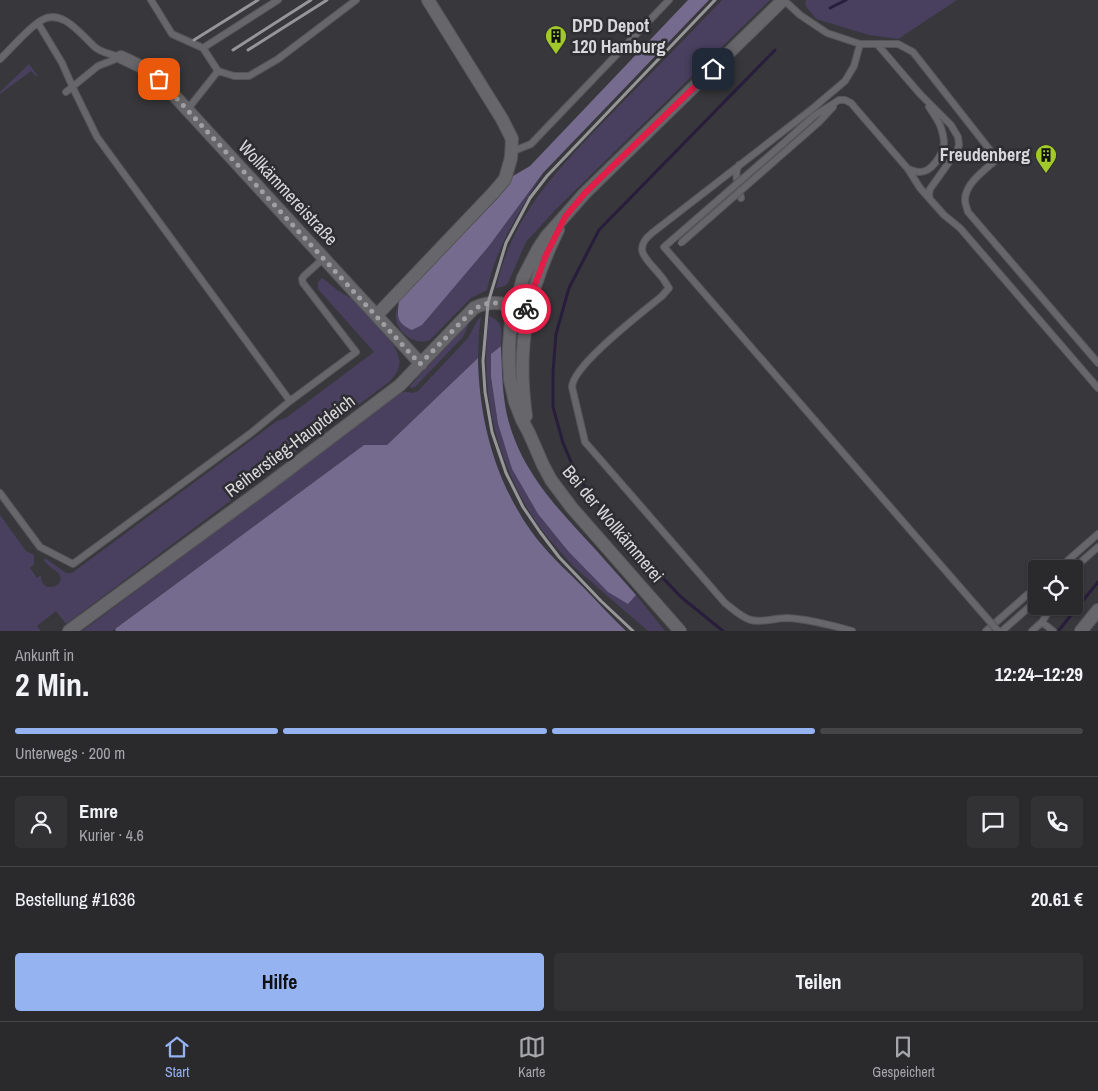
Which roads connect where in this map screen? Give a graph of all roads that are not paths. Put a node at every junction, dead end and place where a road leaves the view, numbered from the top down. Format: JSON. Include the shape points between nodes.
{"nodes":[{"id":1,"x":151,"y":0,"type":"edge"},
{"id":2,"x":278,"y":0,"type":"edge"},
{"id":3,"x":356,"y":0,"type":"edge"},
{"id":4,"x":428,"y":0,"type":"edge"},
{"id":5,"x":669,"y":0,"type":"edge"},
{"id":6,"x":784,"y":0,"type":"edge"},
{"id":7,"x":38,"y":23,"type":"junction"},
{"id":8,"x":860,"y":44,"type":"junction"},
{"id":9,"x":877,"y":44,"type":"junction"},
{"id":10,"x":203,"y":48,"type":"junction"},
{"id":11,"x":121,"y":57,"type":"junction"},
{"id":12,"x":0,"y":60,"type":"edge"},
{"id":13,"x":218,"y":71,"type":"junction"},
{"id":14,"x":72,"y":87,"type":"junction"},
{"id":15,"x":66,"y":92,"type":"dead end"},
{"id":16,"x":920,"y":94,"type":"junction"},
{"id":17,"x":839,"y":100,"type":"junction"},
{"id":18,"x":187,"y":110,"type":"junction"},
{"id":19,"x":511,"y":152,"type":"junction"},
{"id":20,"x":740,"y":164,"type":"junction"},
{"id":21,"x":908,"y":169,"type":"junction"},
{"id":22,"x":742,"y":198,"type":"dead end"},
{"id":23,"x":930,"y":200,"type":"junction"},
{"id":24,"x":565,"y":217,"type":"junction"},
{"id":25,"x":681,"y":243,"type":"dead end"},
{"id":26,"x":324,"y":258,"type":"junction"},
{"id":27,"x":515,"y":306,"type":"junction"},
{"id":28,"x":528,"y":309,"type":"junction"},
{"id":29,"x":376,"y":315,"type":"junction"},
{"id":30,"x":1098,"y":363,"type":"edge"},
{"id":31,"x":420,"y":364,"type":"junction"},
{"id":32,"x":1098,"y":388,"type":"edge"},
{"id":33,"x":290,"y":401,"type":"junction"},
{"id":34,"x":530,"y":433,"type":"junction"},
{"id":35,"x":0,"y":493,"type":"edge"},
{"id":36,"x":1098,"y":534,"type":"edge"},
{"id":37,"x":1098,"y":547,"type":"edge"},
{"id":38,"x":1067,"y":560,"type":"edge"},
{"id":39,"x":1083,"y":561,"type":"edge"},
{"id":40,"x":1028,"y":594,"type":"edge"},
{"id":41,"x":1028,"y":608,"type":"edge"},
{"id":42,"x":1098,"y":610,"type":"edge"},
{"id":43,"x":1046,"y":615,"type":"edge"},
{"id":44,"x":1042,"y":622,"type":"junction"},
{"id":45,"x":989,"y":630,"type":"edge"},
{"id":46,"x":69,"y":631,"type":"edge"},
{"id":47,"x":680,"y":631,"type":"edge"},
{"id":48,"x":852,"y":631,"type":"edge"},
{"id":49,"x":998,"y":631,"type":"edge"},
{"id":50,"x":1002,"y":631,"type":"edge"},
{"id":51,"x":1032,"y":631,"type":"edge"},
{"id":52,"x":1053,"y":631,"type":"edge"},
{"id":53,"x":1081,"y":631,"type":"edge"}],
"edges":[{"from":1,"to":10,"type":"lane","via":[[172,34]]},
{"from":2,"to":10,"type":"lane"},
{"from":3,"to":13,"type":"lane","via":[[278,59],[249,76]]},
{"from":4,"to":19,"type":"street","via":[[502,119],[512,139]]},
{"from":5,"to":19,"type":"lane","via":[[531,144]]},
{"from":6,"to":8,"type":"lane","via":[[827,33]]},
{"from":6,"to":24,"type":"street","via":[[585,193]]},
{"from":7,"to":11,"type":"lane","via":[[56,17],[73,26],[98,49]]},
{"from":7,"to":12,"type":"lane"},
{"from":7,"to":14,"type":"lane"},
{"from":8,"to":9,"type":"lane"},
{"from":8,"to":20,"type":"lane","via":[[854,66],[845,81]]},
{"from":9,"to":16,"type":"lane"},
{"from":9,"to":30,"type":"lane","via":[[898,44],[913,52],[997,159],[969,186],[964,202],[968,212]]},
{"from":10,"to":13,"type":"lane"},
{"from":11,"to":14,"type":"lane","via":[[98,66]]},
{"from":11,"to":18,"type":"street","name":"Wollkämmereistraße","via":[[159,79]]},
{"from":13,"to":18,"type":"lane"},
{"from":14,"to":15,"type":"lane"},
{"from":14,"to":33,"type":"lane","via":[[98,137]]},
{"from":16,"to":21,"type":"lane","via":[[938,120],[944,144],[938,158],[926,171]]},
{"from":16,"to":23,"type":"lane","via":[[951,125],[959,145],[930,189]]},
{"from":17,"to":21,"type":"lane","via":[[854,106]]},
{"from":17,"to":25,"type":"lane","bridge":true,"via":[[819,122]]},
{"from":17,"to":49,"type":"lane","bridge":true,"via":[[814,116],[664,247]]},
{"from":18,"to":26,"type":"street","name":"Wollkämmereistraße"},
{"from":19,"to":29,"type":"street","via":[[505,179]]},
{"from":20,"to":22,"type":"lane","via":[[736,175]]},
{"from":20,"to":48,"type":"lane","via":[[642,244],[643,255],[669,288],[598,350],[573,379],[583,437],[720,597],[741,616],[753,621],[785,618],[819,622]]},
{"from":21,"to":23,"type":"lane"},
{"from":23,"to":32,"type":"lane","via":[[960,228]]},
{"from":24,"to":27,"type":"street","name":"Bei der Wollkämmerei","via":[[538,249],[523,278]]},
{"from":24,"to":28,"type":"street","name":"Bei der Wollkämmerei","via":[[546,255]]},
{"from":26,"to":29,"type":"street","name":"Wollkämmereistraße"},
{"from":26,"to":33,"type":"lane","via":[[304,276],[303,283],[356,352]]},
{"from":27,"to":28,"type":"street","name":"Reiherstieg-Hauptdeich"},
{"from":27,"to":31,"type":"street","name":"Reiherstieg-Hauptdeich","via":[[488,303],[478,306]]},
{"from":27,"to":34,"type":"street","name":"Bei der Wollkämmerei","via":[[509,346],[510,380],[522,420]]},
{"from":28,"to":34,"type":"street","name":"Bei der Wollkämmerei","via":[[522,368]]},
{"from":29,"to":31,"type":"street","name":"Wollkämmereistraße"},
{"from":31,"to":46,"type":"street","name":"Reiherstieg-Hauptdeich","via":[[400,385]]},
{"from":33,"to":35,"type":"lane","via":[[73,564],[40,547]]},
{"from":34,"to":47,"type":"street","name":"Bei der Wollkämmerei","via":[[543,465],[562,495]]},
{"from":36,"to":38,"type":"lane"},
{"from":37,"to":39,"type":"lane"},
{"from":40,"to":45,"type":"lane"},
{"from":41,"to":50,"type":"lane"},
{"from":42,"to":53,"type":"street"},
{"from":43,"to":44,"type":"lane"},
{"from":44,"to":51,"type":"lane"},
{"from":44,"to":52,"type":"lane"}]}
